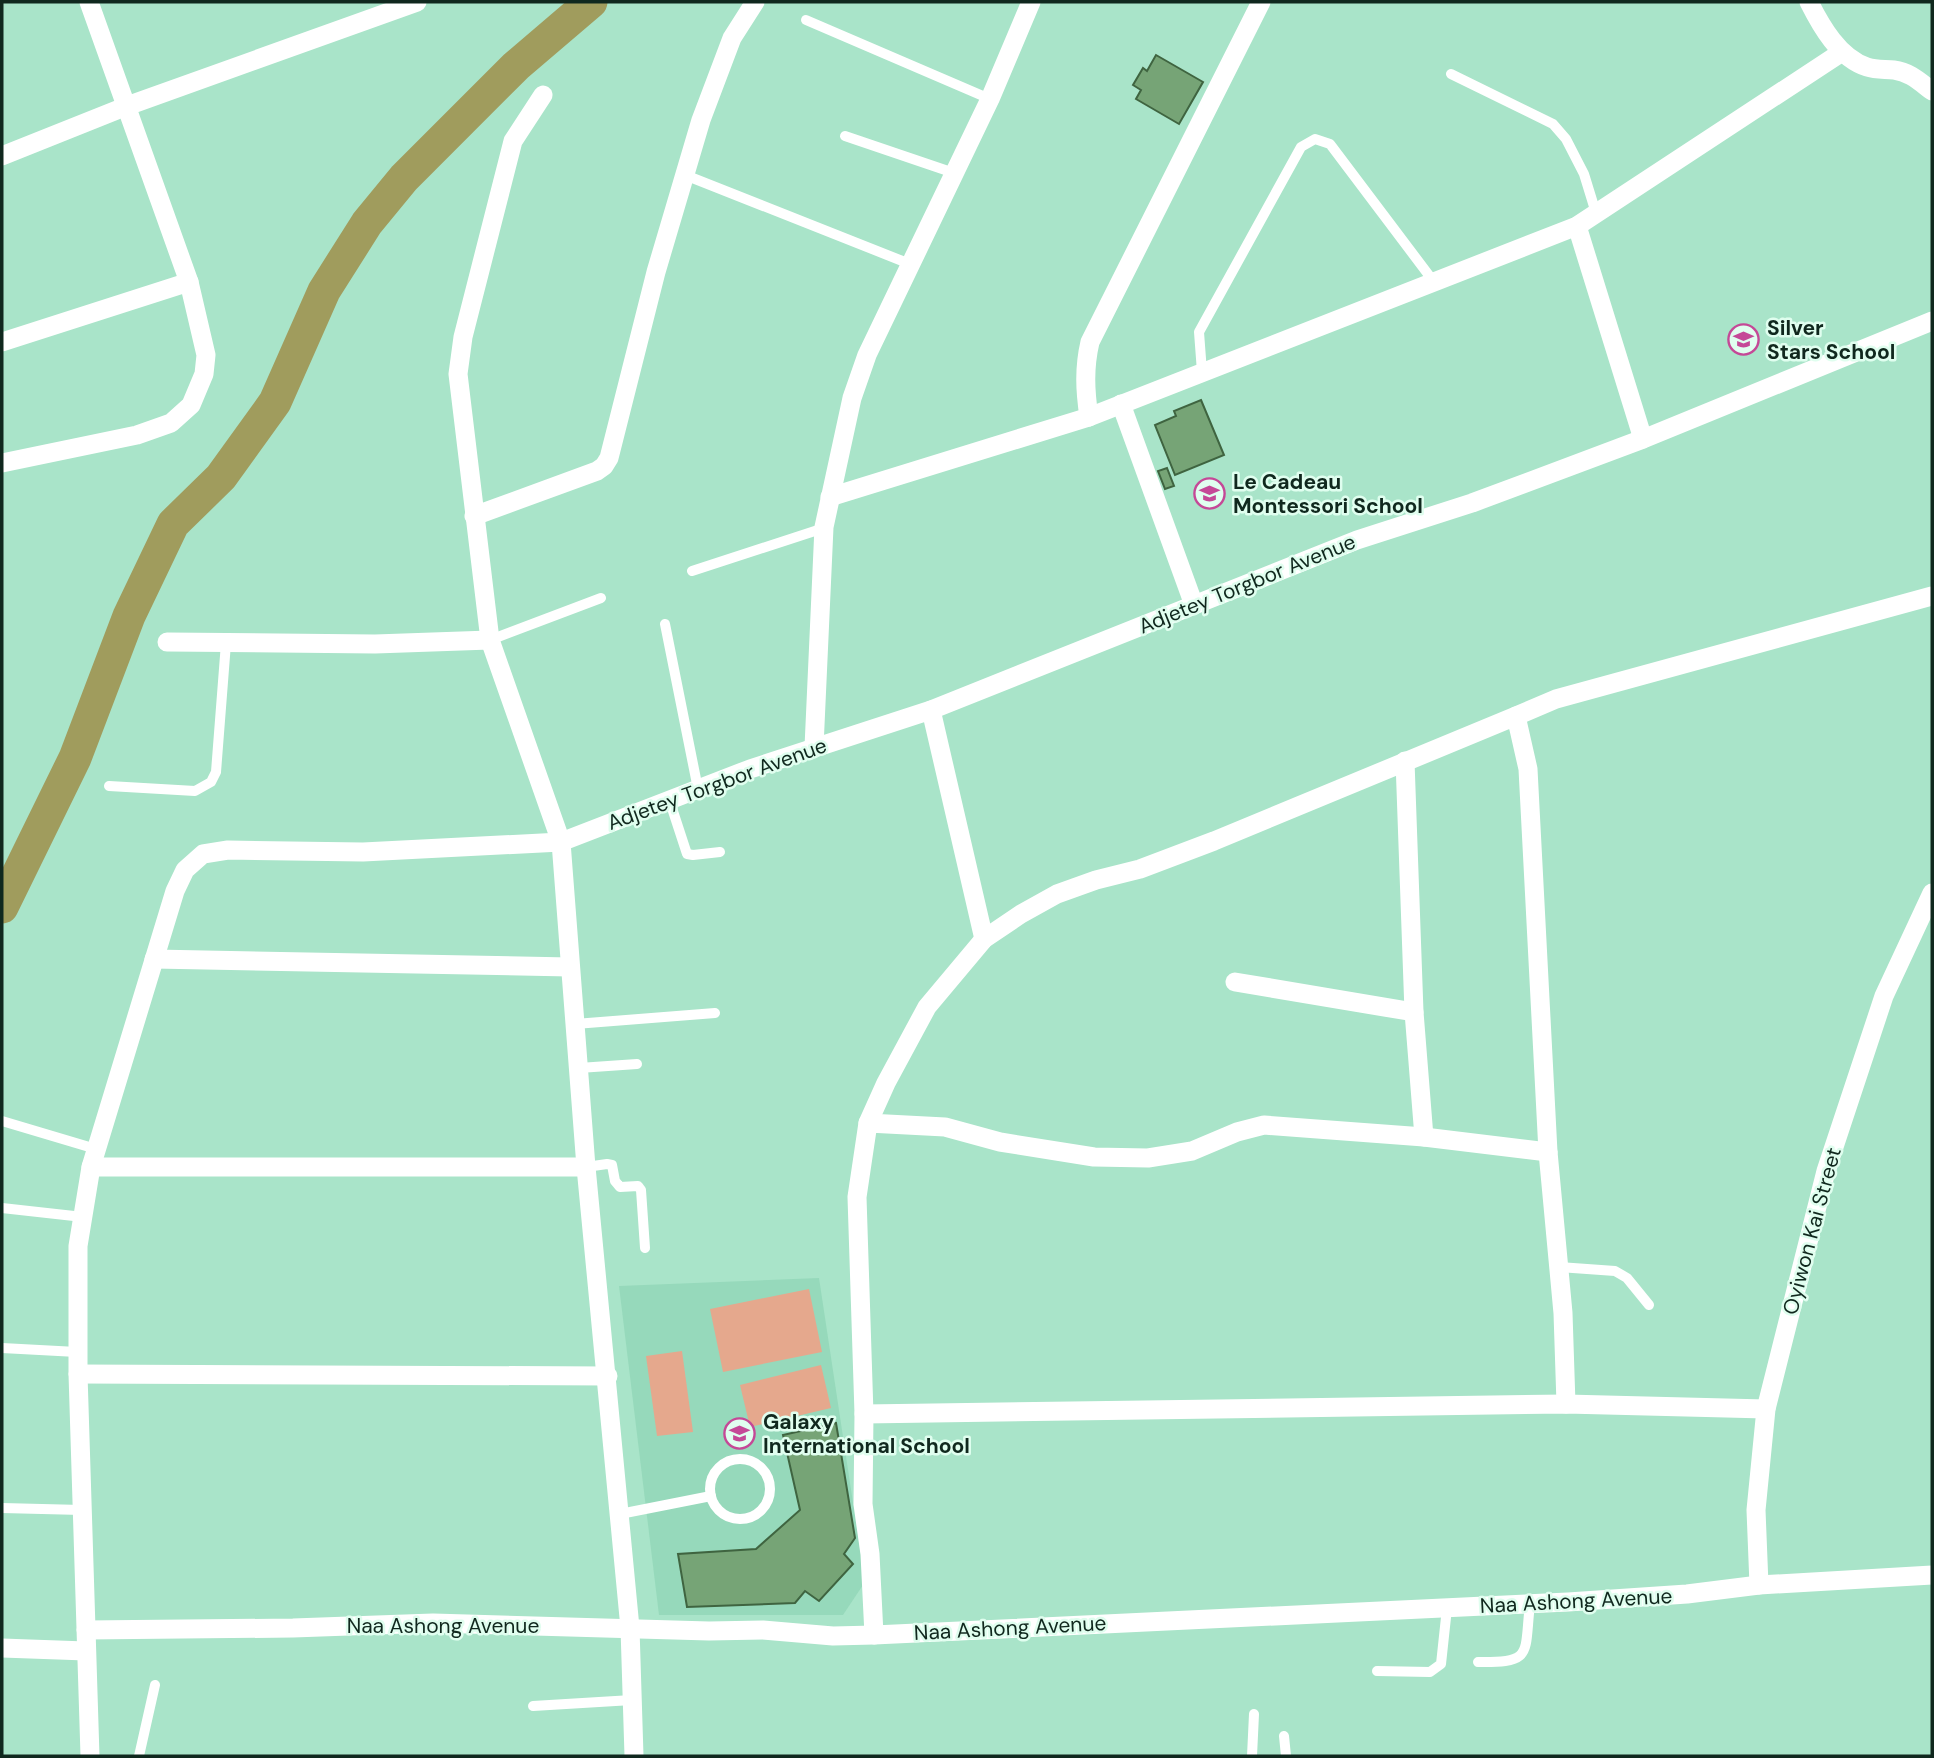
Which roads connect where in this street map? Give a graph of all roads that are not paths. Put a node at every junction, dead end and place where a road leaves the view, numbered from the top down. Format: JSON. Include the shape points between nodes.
{"nodes":[{"id":1,"x":89,"y":2,"type":"edge"},
{"id":2,"x":417,"y":2,"type":"edge"},
{"id":3,"x":755,"y":2,"type":"edge"},
{"id":4,"x":1031,"y":2,"type":"edge"},
{"id":5,"x":1261,"y":2,"type":"edge"},
{"id":6,"x":1810,"y":2,"type":"edge"},
{"id":7,"x":806,"y":20,"type":"dead end"},
{"id":8,"x":1842,"y":52,"type":"junction"},
{"id":9,"x":1451,"y":74,"type":"dead end"},
{"id":10,"x":1932,"y":91,"type":"edge"},
{"id":11,"x":543,"y":94,"type":"dead end"},
{"id":12,"x":990,"y":99,"type":"junction"},
{"id":13,"x":127,"y":106,"type":"junction"},
{"id":14,"x":845,"y":136,"type":"dead end"},
{"id":15,"x":2,"y":156,"type":"edge"},
{"id":16,"x":954,"y":173,"type":"junction"},
{"id":17,"x":684,"y":175,"type":"junction"},
{"id":18,"x":1596,"y":213,"type":"junction"},
{"id":19,"x":1577,"y":226,"type":"junction"},
{"id":20,"x":910,"y":264,"type":"junction"},
{"id":21,"x":189,"y":282,"type":"junction"},
{"id":22,"x":1434,"y":282,"type":"junction"},
{"id":23,"x":1932,"y":321,"type":"edge"},
{"id":24,"x":2,"y":342,"type":"edge"},
{"id":25,"x":1202,"y":372,"type":"junction"},
{"id":26,"x":1121,"y":404,"type":"junction"},
{"id":27,"x":1089,"y":417,"type":"junction"},
{"id":28,"x":1643,"y":439,"type":"junction"},
{"id":29,"x":2,"y":463,"type":"edge"},
{"id":30,"x":830,"y":497,"type":"junction"},
{"id":31,"x":474,"y":516,"type":"junction"},
{"id":32,"x":824,"y":527,"type":"junction"},
{"id":33,"x":692,"y":570,"type":"dead end"},
{"id":34,"x":1932,"y":596,"type":"edge"},
{"id":35,"x":601,"y":598,"type":"dead end"},
{"id":36,"x":1194,"y":605,"type":"junction"},
{"id":37,"x":665,"y":624,"type":"dead end"},
{"id":38,"x":490,"y":640,"type":"junction"},
{"id":39,"x":167,"y":642,"type":"dead end"},
{"id":40,"x":226,"y":643,"type":"junction"},
{"id":41,"x":931,"y":710,"type":"junction"},
{"id":42,"x":1516,"y":716,"type":"junction"},
{"id":43,"x":814,"y":747,"type":"junction"},
{"id":44,"x":1405,"y":761,"type":"junction"},
{"id":45,"x":109,"y":786,"type":"dead end"},
{"id":46,"x":698,"y":789,"type":"junction"},
{"id":47,"x":669,"y":799,"type":"junction"},
{"id":48,"x":561,"y":842,"type":"junction"},
{"id":49,"x":720,"y":852,"type":"dead end"},
{"id":50,"x":1932,"y":893,"type":"edge"},
{"id":51,"x":984,"y":939,"type":"junction"},
{"id":52,"x":154,"y":959,"type":"junction"},
{"id":53,"x":570,"y":967,"type":"junction"},
{"id":54,"x":1235,"y":982,"type":"dead end"},
{"id":55,"x":715,"y":1013,"type":"dead end"},
{"id":56,"x":1414,"y":1013,"type":"junction"},
{"id":57,"x":575,"y":1024,"type":"junction"},
{"id":58,"x":637,"y":1064,"type":"dead end"},
{"id":59,"x":579,"y":1069,"type":"junction"},
{"id":60,"x":2,"y":1121,"type":"edge"},
{"id":61,"x":868,"y":1123,"type":"junction"},
{"id":62,"x":1424,"y":1137,"type":"junction"},
{"id":63,"x":1548,"y":1152,"type":"junction"},
{"id":64,"x":94,"y":1158,"type":"junction"},
{"id":65,"x":586,"y":1167,"type":"junction"},
{"id":66,"x":2,"y":1208,"type":"edge"},
{"id":67,"x":83,"y":1217,"type":"junction"},
{"id":68,"x":645,"y":1248,"type":"dead end"},
{"id":69,"x":1559,"y":1267,"type":"junction"},
{"id":70,"x":1650,"y":1306,"type":"dead end"},
{"id":71,"x":2,"y":1348,"type":"edge"},
{"id":72,"x":77,"y":1352,"type":"junction"},
{"id":73,"x":78,"y":1374,"type":"junction"},
{"id":74,"x":607,"y":1376,"type":"junction"},
{"id":75,"x":1566,"y":1404,"type":"junction"},
{"id":76,"x":1766,"y":1409,"type":"junction"},
{"id":77,"x":864,"y":1414,"type":"junction"},
{"id":78,"x":711,"y":1496,"type":"junction"},
{"id":79,"x":2,"y":1508,"type":"edge"},
{"id":80,"x":82,"y":1510,"type":"junction"},
{"id":81,"x":620,"y":1514,"type":"junction"},
{"id":82,"x":1932,"y":1575,"type":"edge"},
{"id":83,"x":1759,"y":1585,"type":"junction"},
{"id":84,"x":1530,"y":1604,"type":"junction"},
{"id":85,"x":1447,"y":1608,"type":"junction"},
{"id":86,"x":630,"y":1628,"type":"junction"},
{"id":87,"x":86,"y":1630,"type":"junction"},
{"id":88,"x":874,"y":1635,"type":"junction"},
{"id":89,"x":2,"y":1648,"type":"edge"},
{"id":90,"x":86,"y":1651,"type":"junction"},
{"id":91,"x":1478,"y":1662,"type":"dead end"},
{"id":92,"x":1377,"y":1671,"type":"dead end"},
{"id":93,"x":155,"y":1685,"type":"dead end"},
{"id":94,"x":632,"y":1700,"type":"junction"},
{"id":95,"x":533,"y":1706,"type":"dead end"},
{"id":96,"x":1254,"y":1714,"type":"dead end"},
{"id":97,"x":1284,"y":1736,"type":"dead end"},
{"id":98,"x":90,"y":1756,"type":"edge"},
{"id":99,"x":139,"y":1756,"type":"edge"},
{"id":100,"x":634,"y":1756,"type":"edge"},
{"id":101,"x":1252,"y":1756,"type":"edge"},
{"id":102,"x":1286,"y":1756,"type":"edge"}],
"edges":[{"from":1,"to":13,"type":"street"},
{"from":2,"to":13,"type":"street"},
{"from":3,"to":17,"type":"street","via":[[732,38]]},
{"from":4,"to":12,"type":"street"},
{"from":5,"to":27,"type":"street","via":[[1090,342],[1084,384]]},
{"from":6,"to":8,"type":"street"},
{"from":7,"to":12,"type":"lane"},
{"from":8,"to":10,"type":"street","via":[[1864,66],[1914,76]]},
{"from":8,"to":18,"type":"street"},
{"from":9,"to":18,"type":"lane","via":[[1553,124],[1584,174]]},
{"from":11,"to":31,"type":"street","via":[[513,141],[463,337],[458,373]]},
{"from":12,"to":16,"type":"street"},
{"from":13,"to":15,"type":"street"},
{"from":13,"to":21,"type":"street"},
{"from":14,"to":16,"type":"lane"},
{"from":16,"to":20,"type":"street"},
{"from":17,"to":20,"type":"lane"},
{"from":17,"to":31,"type":"street","via":[[604,466]]},
{"from":18,"to":19,"type":"street"},
{"from":19,"to":22,"type":"street"},
{"from":19,"to":28,"type":"street"},
{"from":20,"to":30,"type":"street","via":[[852,398]]},
{"from":21,"to":24,"type":"street"},
{"from":21,"to":29,"type":"street","via":[[206,355],[204,374],[191,405],[171,423],[137,435]]},
{"from":22,"to":25,"type":"street"},
{"from":22,"to":25,"type":"lane","via":[[1330,144],[1315,139],[1301,148],[1199,332]]},
{"from":23,"to":28,"type":"street","name":"Adjetey Torgbor Avenue"},
{"from":25,"to":26,"type":"street"},
{"from":26,"to":27,"type":"street"},
{"from":26,"to":36,"type":"street"},
{"from":27,"to":30,"type":"street"},
{"from":28,"to":36,"type":"street","name":"Adjetey Torgbor Avenue","via":[[1357,540]]},
{"from":30,"to":32,"type":"street"},
{"from":31,"to":38,"type":"street"},
{"from":32,"to":33,"type":"lane"},
{"from":32,"to":43,"type":"street"},
{"from":34,"to":42,"type":"street","via":[[1556,699]]},
{"from":35,"to":38,"type":"lane"},
{"from":36,"to":41,"type":"street","name":"Adjetey Torgbor Avenue"},
{"from":37,"to":46,"type":"lane"},
{"from":38,"to":40,"type":"street","via":[[375,645]]},
{"from":38,"to":48,"type":"street"},
{"from":39,"to":40,"type":"street"},
{"from":40,"to":45,"type":"lane","via":[[216,772],[211,782],[195,791]]},
{"from":41,"to":43,"type":"street","name":"Adjetey Torgbor Avenue"},
{"from":41,"to":51,"type":"street"},
{"from":42,"to":44,"type":"street"},
{"from":42,"to":63,"type":"street","via":[[1528,769]]},
{"from":43,"to":46,"type":"street","name":"Adjetey Torgbor Avenue"},
{"from":44,"to":51,"type":"street","via":[[1214,841],[1057,894]]},
{"from":44,"to":56,"type":"street"},
{"from":46,"to":47,"type":"street","name":"Adjetey Torgbor Avenue"},
{"from":47,"to":48,"type":"street","name":"Adjetey Torgbor Avenue"},
{"from":47,"to":49,"type":"lane","via":[[687,854]]},
{"from":48,"to":52,"type":"street","name":"Adjetey Torgbor Avenue","via":[[203,854],[180,880]]},
{"from":48,"to":53,"type":"street"},
{"from":50,"to":76,"type":"street","name":"Oyiwon Kai Street","via":[[1884,996],[1826,1171]]},
{"from":51,"to":61,"type":"street","via":[[927,1007]]},
{"from":52,"to":53,"type":"street"},
{"from":52,"to":64,"type":"street","name":"Adjetey Torgbor Avenue"},
{"from":53,"to":57,"type":"street"},
{"from":54,"to":56,"type":"street"},
{"from":55,"to":57,"type":"lane"},
{"from":56,"to":62,"type":"street"},
{"from":57,"to":59,"type":"street"},
{"from":58,"to":59,"type":"lane"},
{"from":59,"to":65,"type":"street"},
{"from":60,"to":64,"type":"lane"},
{"from":61,"to":62,"type":"street","via":[[945,1127],[1000,1142],[1081,1155],[1148,1158],[1192,1151],[1265,1125]]},
{"from":61,"to":77,"type":"street","via":[[857,1196]]},
{"from":62,"to":63,"type":"street"},
{"from":63,"to":69,"type":"street"},
{"from":64,"to":65,"type":"street"},
{"from":64,"to":67,"type":"street","name":"Adjetey Torgbor Avenue"},
{"from":65,"to":68,"type":"lane","via":[[612,1166],[620,1187],[638,1186],[641,1190]]},
{"from":65,"to":74,"type":"street"},
{"from":66,"to":67,"type":"lane"},
{"from":67,"to":72,"type":"street","name":"Adjetey Torgbor Avenue","via":[[77,1257]]},
{"from":69,"to":70,"type":"lane","via":[[1615,1271],[1627,1278]]},
{"from":69,"to":75,"type":"street"},
{"from":71,"to":72,"type":"lane"},
{"from":72,"to":73,"type":"street","name":"Adjetey Torgbor Avenue"},
{"from":73,"to":74,"type":"street"},
{"from":73,"to":80,"type":"street","name":"Adjetey Torgbor Avenue"},
{"from":74,"to":81,"type":"street"},
{"from":75,"to":76,"type":"street"},
{"from":75,"to":77,"type":"street"},
{"from":76,"to":83,"type":"street","name":"Oyiwon Kai Street","via":[[1756,1510]]},
{"from":77,"to":88,"type":"street","via":[[863,1504]]},
{"from":78,"to":78,"type":"lane","via":[[722,1512],[748,1518],[768,1499],[769,1481],[759,1465],[732,1460],[712,1478]]},
{"from":78,"to":81,"type":"lane"},
{"from":79,"to":80,"type":"lane"},
{"from":80,"to":87,"type":"street","name":"Adjetey Torgbor Avenue"},
{"from":81,"to":86,"type":"street"},
{"from":82,"to":83,"type":"street","name":"Naa Ashong Avenue"},
{"from":83,"to":84,"type":"street","name":"Naa Ashong Avenue"},
{"from":84,"to":85,"type":"street","name":"Naa Ashong Avenue"},
{"from":84,"to":91,"type":"lane","via":[[1525,1651],[1505,1662]]},
{"from":85,"to":88,"type":"street","name":"Naa Ashong Avenue"},
{"from":85,"to":92,"type":"lane","via":[[1441,1664],[1430,1672]]},
{"from":86,"to":87,"type":"street","name":"Naa Ashong Avenue","via":[[433,1623]]},
{"from":86,"to":88,"type":"street","name":"Naa Ashong Avenue"},
{"from":86,"to":94,"type":"street"},
{"from":87,"to":90,"type":"street","name":"Adjetey Torgbor Avenue"},
{"from":89,"to":90,"type":"street"},
{"from":90,"to":98,"type":"street","name":"Adjetey Torgbor Avenue"},
{"from":93,"to":99,"type":"lane"},
{"from":94,"to":95,"type":"lane"},
{"from":94,"to":100,"type":"street"},
{"from":96,"to":101,"type":"lane"},
{"from":97,"to":102,"type":"lane"}]}
